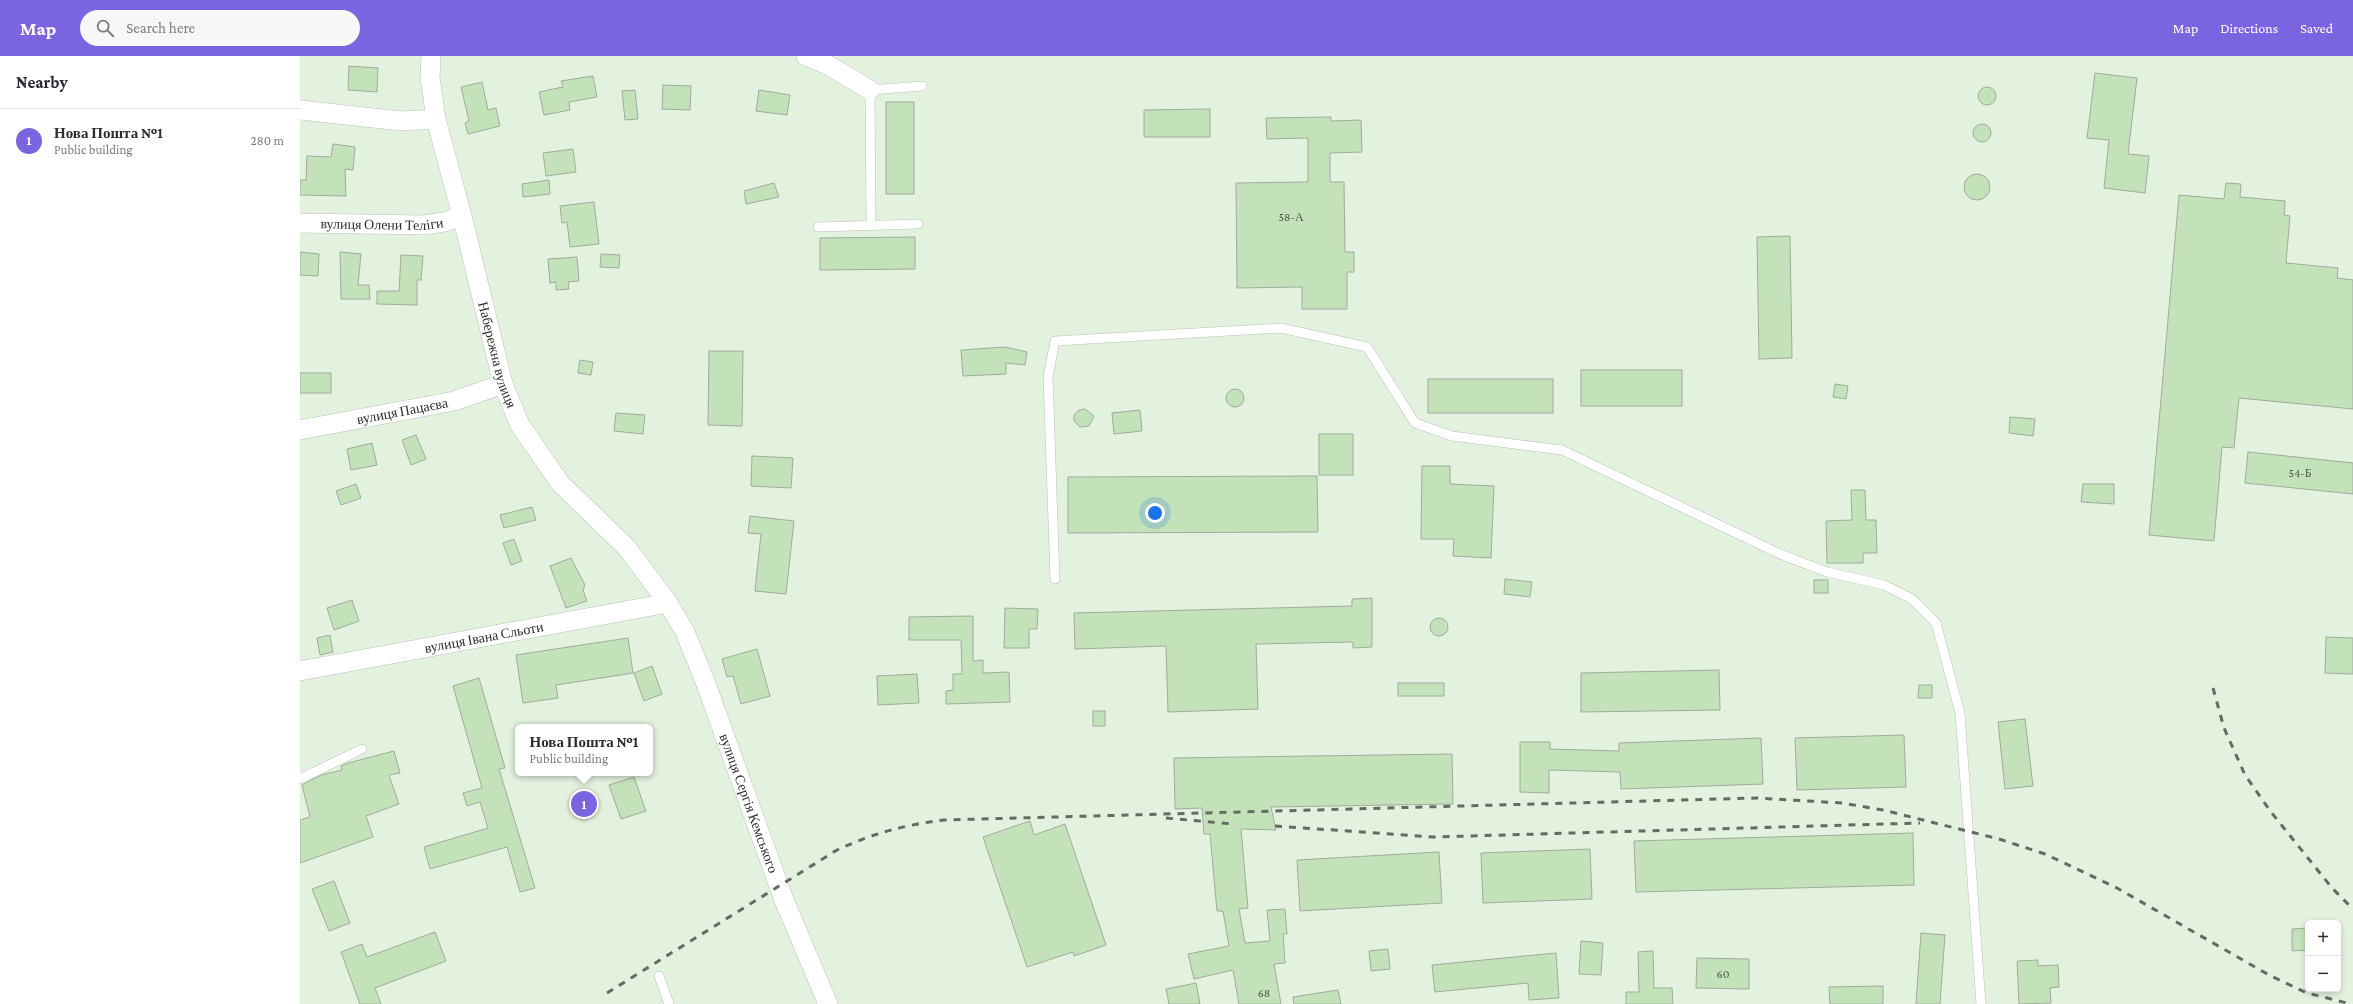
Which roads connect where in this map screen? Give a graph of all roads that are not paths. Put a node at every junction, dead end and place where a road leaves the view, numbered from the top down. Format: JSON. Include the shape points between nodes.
{"nodes":[{"id":1,"x":431,"y":56,"type":"edge"},
{"id":2,"x":806,"y":56,"type":"edge"},
{"id":3,"x":922,"y":86,"type":"dead end"},
{"id":4,"x":870,"y":90,"type":"junction"},
{"id":5,"x":300,"y":110,"type":"edge"},
{"id":6,"x":436,"y":119,"type":"junction"},
{"id":7,"x":462,"y":216,"type":"junction"},
{"id":8,"x":300,"y":223,"type":"edge"},
{"id":9,"x":918,"y":224,"type":"dead end"},
{"id":10,"x":871,"y":226,"type":"junction"},
{"id":11,"x":818,"y":227,"type":"dead end"},
{"id":12,"x":503,"y":384,"type":"junction"},
{"id":13,"x":300,"y":430,"type":"edge"},
{"id":14,"x":1055,"y":579,"type":"dead end"},
{"id":15,"x":668,"y":603,"type":"junction"},
{"id":16,"x":300,"y":671,"type":"edge"},
{"id":17,"x":362,"y":749,"type":"dead end"},
{"id":18,"x":300,"y":779,"type":"edge"},
{"id":19,"x":659,"y":976,"type":"dead end"},
{"id":20,"x":669,"y":1004,"type":"edge"},
{"id":21,"x":828,"y":1004,"type":"edge"},
{"id":22,"x":1981,"y":1004,"type":"edge"}],
"edges":[{"from":1,"to":6,"type":"street","name":"Набережна вулиця","via":[[430,77]]},
{"from":2,"to":4,"type":"street","via":[[828,65]]},
{"from":3,"to":4,"type":"lane"},
{"from":4,"to":10,"type":"lane"},
{"from":5,"to":6,"type":"street","via":[[401,121]]},
{"from":6,"to":7,"type":"street","name":"Набережна вулиця"},
{"from":7,"to":8,"type":"street","name":"вулиця Олени Теліги","via":[[424,225]]},
{"from":7,"to":12,"type":"street","name":"Набережна вулиця"},
{"from":9,"to":10,"type":"lane"},
{"from":10,"to":11,"type":"lane"},
{"from":12,"to":13,"type":"street","name":"вулиця Пацаєва","via":[[454,401]]},
{"from":12,"to":15,"type":"street","name":"Набережна вулиця","via":[[520,425],[560,483],[627,548]]},
{"from":14,"to":22,"type":"lane","via":[[1048,377],[1055,341],[1281,328],[1367,347],[1415,423],[1452,436],[1562,450],[1780,554],[1827,572],[1884,585],[1912,599],[1936,623],[1960,713]]},
{"from":15,"to":16,"type":"street","name":"вулиця Івана Сльоти"},
{"from":15,"to":21,"type":"street","name":"вулиця Сергія Кемського","via":[[685,632],[706,684],[784,900]]},
{"from":17,"to":18,"type":"lane"},
{"from":19,"to":20,"type":"lane"}]}
